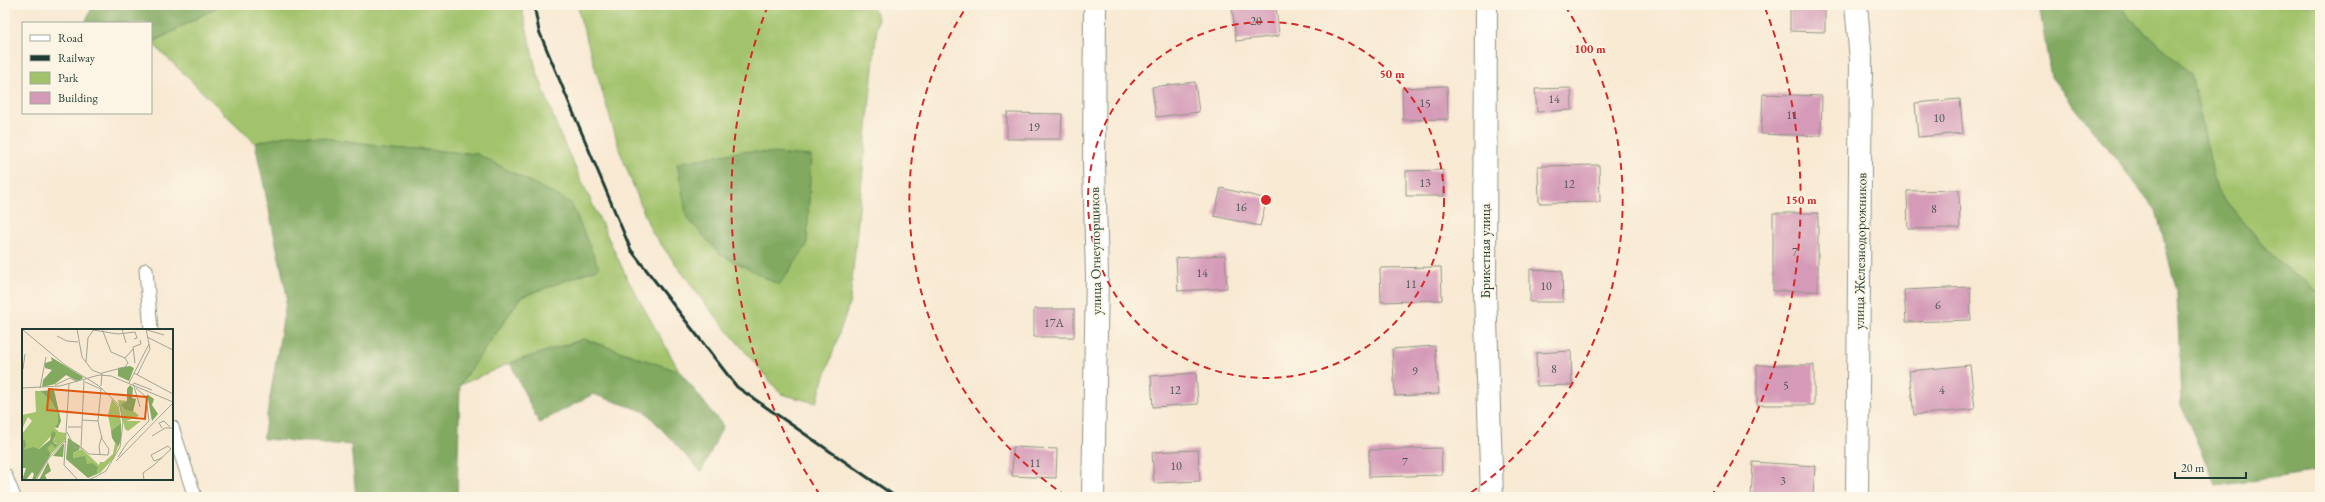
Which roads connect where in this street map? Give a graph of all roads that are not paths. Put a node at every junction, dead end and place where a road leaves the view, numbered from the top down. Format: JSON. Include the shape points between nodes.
{"nodes":[{"id":1,"x":1095,"y":5,"type":"edge"},
{"id":2,"x":1486,"y":5,"type":"edge"},
{"id":3,"x":1856,"y":5,"type":"edge"},
{"id":4,"x":146,"y":270,"type":"dead end"},
{"id":5,"x":151,"y":329,"type":"edge"},
{"id":6,"x":173,"y":430,"type":"edge"},
{"id":7,"x":5,"y":475,"type":"edge"},
{"id":8,"x":14,"y":497,"type":"edge"},
{"id":9,"x":195,"y":497,"type":"edge"},
{"id":10,"x":1093,"y":497,"type":"edge"},
{"id":11,"x":1492,"y":497,"type":"edge"},
{"id":12,"x":1857,"y":497,"type":"edge"}],
"edges":[{"from":1,"to":10,"type":"street","name":"улица Огнеупорщиков","via":[[1094,165],[1097,276]]},
{"from":2,"to":11,"type":"street","name":"Брикетная улица","via":[[1485,291]]},
{"from":3,"to":12,"type":"street","name":"улица Железнодорожников","via":[[1861,60]]},
{"from":4,"to":5,"type":"lane"},
{"from":6,"to":9,"type":"lane"},
{"from":7,"to":8,"type":"lane"}]}
